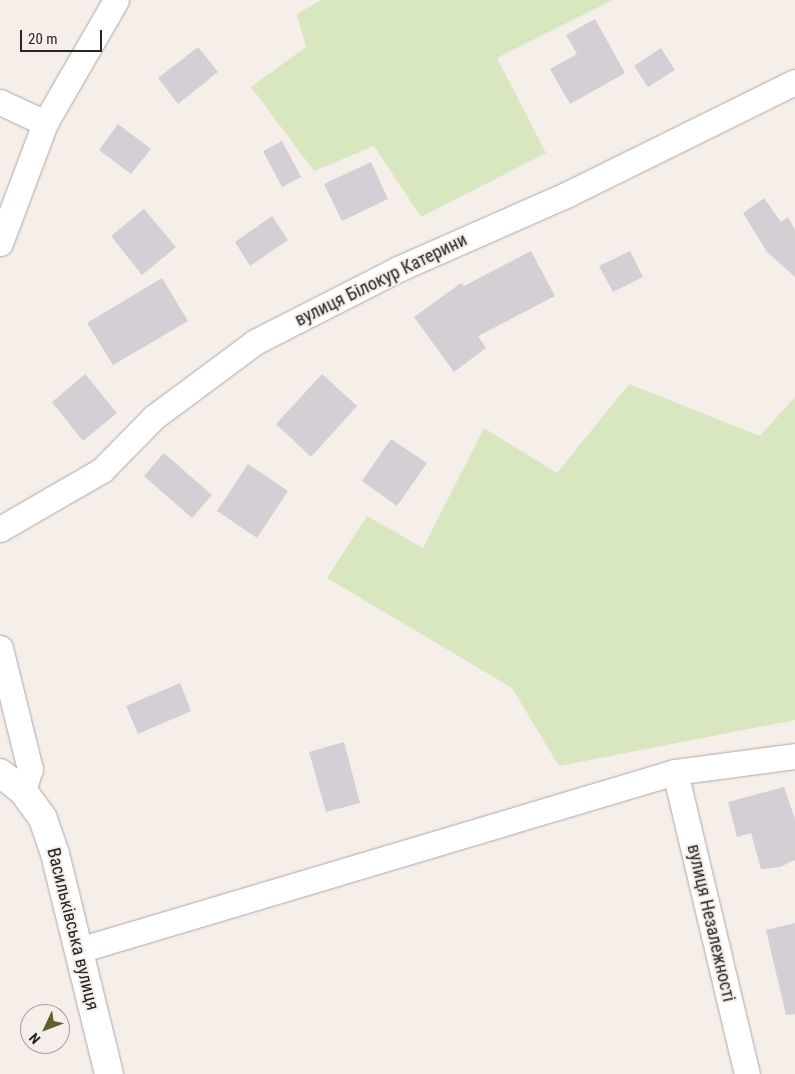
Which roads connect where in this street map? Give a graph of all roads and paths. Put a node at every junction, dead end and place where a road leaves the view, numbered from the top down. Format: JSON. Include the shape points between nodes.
{"nodes":[{"id":1,"x":116,"y":0,"type":"edge"},
{"id":2,"x":795,"y":82,"type":"edge"},
{"id":3,"x":0,"y":102,"type":"edge"},
{"id":4,"x":45,"y":123,"type":"junction"},
{"id":5,"x":0,"y":243,"type":"edge"},
{"id":6,"x":0,"y":529,"type":"edge"},
{"id":7,"x":0,"y":648,"type":"edge"},
{"id":8,"x":795,"y":756,"type":"edge"},
{"id":9,"x":675,"y":772,"type":"junction"},
{"id":10,"x":0,"y":773,"type":"edge"},
{"id":11,"x":23,"y":791,"type":"junction"},
{"id":12,"x":78,"y":950,"type":"junction"},
{"id":13,"x":109,"y":1074,"type":"edge"},
{"id":14,"x":747,"y":1074,"type":"edge"}],
"edges":[{"from":1,"to":4,"type":"street"},
{"from":2,"to":6,"type":"street","name":"вулиця Білокур Катерини","via":[[566,195],[398,269],[255,342],[154,417],[102,470]]},
{"from":3,"to":4,"type":"street"},
{"from":4,"to":5,"type":"street"},
{"from":7,"to":11,"type":"street","via":[[30,769]]},
{"from":8,"to":9,"type":"street"},
{"from":9,"to":12,"type":"street"},
{"from":9,"to":14,"type":"street","name":"вулиця Незалежності"},
{"from":10,"to":11,"type":"street","name":"Васильківська вулиця"},
{"from":11,"to":12,"type":"street","name":"Васильківська вулиця","via":[[42,819]]},
{"from":12,"to":13,"type":"street","name":"Васильківська вулиця"}]}
